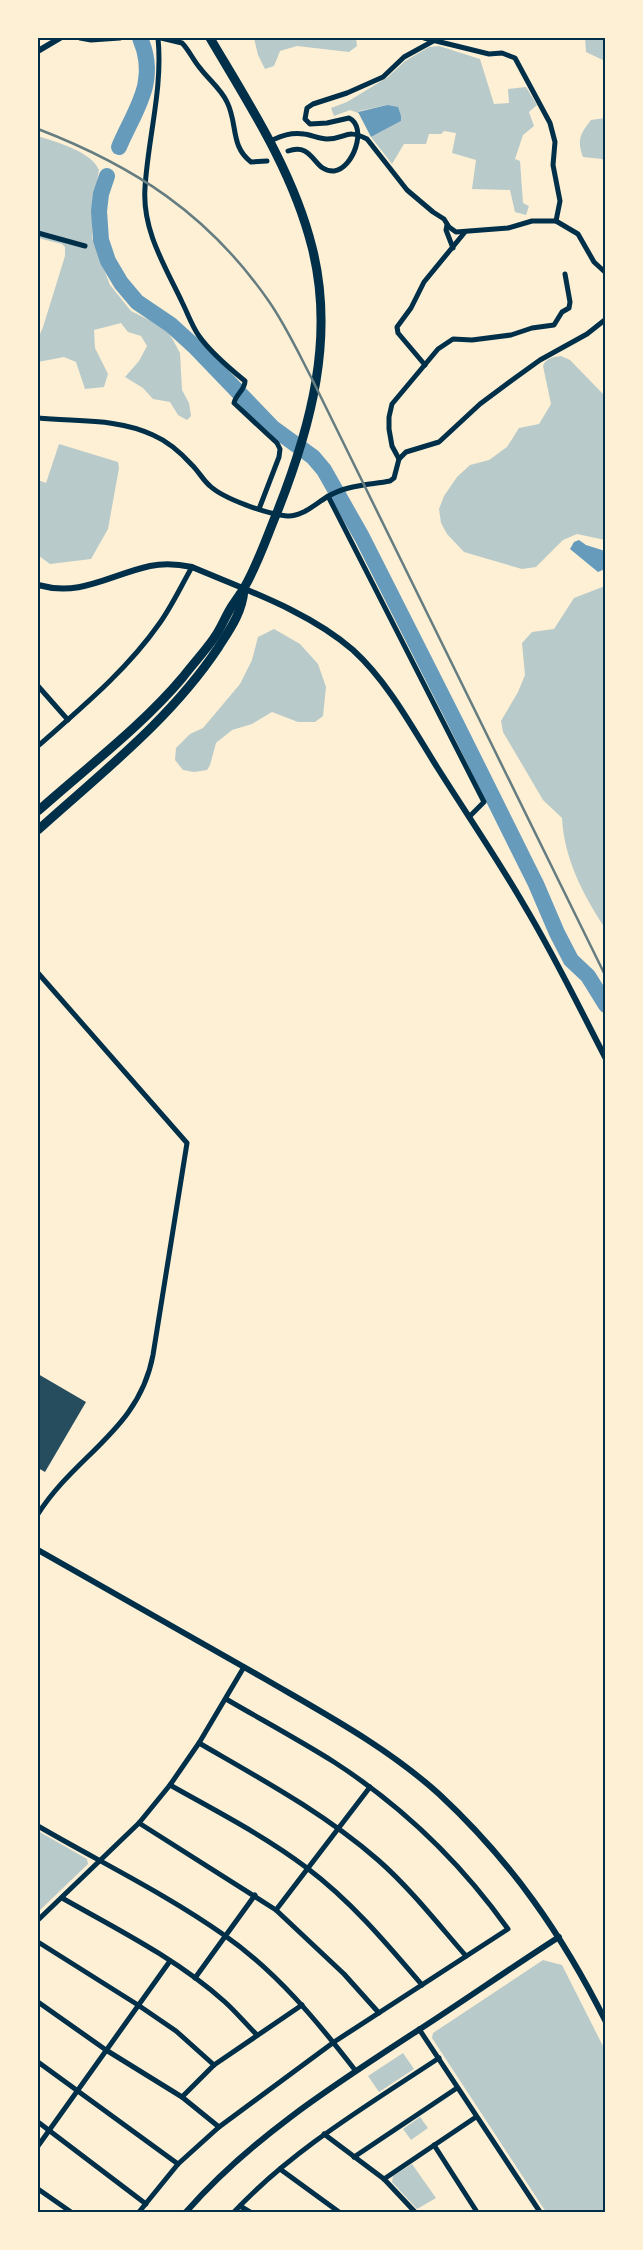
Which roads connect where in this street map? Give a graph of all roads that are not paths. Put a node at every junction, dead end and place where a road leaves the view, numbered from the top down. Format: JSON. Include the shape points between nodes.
{"nodes":[{"id":1,"x":60,"y":38,"type":"edge"},
{"id":2,"x":80,"y":38,"type":"edge"},
{"id":3,"x":120,"y":38,"type":"edge"},
{"id":4,"x":159,"y":38,"type":"edge"},
{"id":5,"x":210,"y":38,"type":"edge"},
{"id":6,"x":424,"y":38,"type":"edge"},
{"id":7,"x":435,"y":40,"type":"junction"},
{"id":8,"x":38,"y":51,"type":"edge"},
{"id":9,"x":357,"y":134,"type":"junction"},
{"id":10,"x":270,"y":141,"type":"junction"},
{"id":11,"x":288,"y":151,"type":"dead end"},
{"id":12,"x":267,"y":161,"type":"dead end"},
{"id":13,"x":556,"y":221,"type":"junction"},
{"id":14,"x":447,"y":224,"type":"junction"},
{"id":15,"x":465,"y":232,"type":"junction"},
{"id":16,"x":38,"y":233,"type":"edge"},
{"id":17,"x":85,"y":246,"type":"dead end"},
{"id":18,"x":454,"y":248,"type":"junction"},
{"id":19,"x":565,"y":274,"type":"dead end"},
{"id":20,"x":606,"y":274,"type":"edge"},
{"id":21,"x":606,"y":320,"type":"edge"},
{"id":22,"x":425,"y":365,"type":"junction"},
{"id":23,"x":38,"y":418,"type":"edge"},
{"id":24,"x":399,"y":459,"type":"junction"},
{"id":25,"x":328,"y":496,"type":"junction"},
{"id":26,"x":259,"y":509,"type":"junction"},
{"id":27,"x":192,"y":567,"type":"junction"},
{"id":28,"x":38,"y":585,"type":"edge"},
{"id":29,"x":244,"y":589,"type":"junction"},
{"id":30,"x":38,"y":686,"type":"edge"},
{"id":31,"x":68,"y":720,"type":"junction"},
{"id":32,"x":38,"y":746,"type":"edge"},
{"id":33,"x":38,"y":810,"type":"edge"},
{"id":34,"x":469,"y":817,"type":"junction"},
{"id":35,"x":38,"y":830,"type":"edge"},
{"id":36,"x":38,"y":973,"type":"edge"},
{"id":37,"x":606,"y":1059,"type":"edge"},
{"id":38,"x":38,"y":1514,"type":"edge"},
{"id":39,"x":38,"y":1550,"type":"edge"},
{"id":40,"x":244,"y":1667,"type":"junction"},
{"id":41,"x":226,"y":1699,"type":"junction"},
{"id":42,"x":199,"y":1743,"type":"junction"},
{"id":43,"x":170,"y":1785,"type":"junction"},
{"id":44,"x":370,"y":1787,"type":"junction"},
{"id":45,"x":138,"y":1823,"type":"junction"},
{"id":46,"x":38,"y":1826,"type":"edge"},
{"id":47,"x":339,"y":1828,"type":"junction"},
{"id":48,"x":99,"y":1861,"type":"junction"},
{"id":49,"x":308,"y":1868,"type":"junction"},
{"id":50,"x":255,"y":1895,"type":"junction"},
{"id":51,"x":62,"y":1898,"type":"junction"},
{"id":52,"x":276,"y":1910,"type":"junction"},
{"id":53,"x":38,"y":1920,"type":"edge"},
{"id":54,"x":225,"y":1936,"type":"junction"},
{"id":55,"x":559,"y":1936,"type":"junction"},
{"id":56,"x":38,"y":1942,"type":"edge"},
{"id":57,"x":466,"y":1956,"type":"junction"},
{"id":58,"x":170,"y":1961,"type":"junction"},
{"id":59,"x":195,"y":1978,"type":"junction"},
{"id":60,"x":422,"y":1985,"type":"junction"},
{"id":61,"x":38,"y":2002,"type":"edge"},
{"id":62,"x":138,"y":2005,"type":"junction"},
{"id":63,"x":302,"y":2005,"type":"junction"},
{"id":64,"x":379,"y":2013,"type":"junction"},
{"id":65,"x":606,"y":2022,"type":"edge"},
{"id":66,"x":419,"y":2029,"type":"junction"},
{"id":67,"x":257,"y":2035,"type":"junction"},
{"id":68,"x":334,"y":2042,"type":"junction"},
{"id":69,"x":106,"y":2050,"type":"junction"},
{"id":70,"x":438,"y":2058,"type":"junction"},
{"id":71,"x":38,"y":2062,"type":"edge"},
{"id":72,"x":214,"y":2065,"type":"junction"},
{"id":73,"x":355,"y":2070,"type":"junction"},
{"id":74,"x":457,"y":2088,"type":"junction"},
{"id":75,"x":78,"y":2090,"type":"junction"},
{"id":76,"x":182,"y":2096,"type":"junction"},
{"id":77,"x":476,"y":2117,"type":"junction"},
{"id":78,"x":38,"y":2122,"type":"edge"},
{"id":79,"x":219,"y":2127,"type":"junction"},
{"id":80,"x":49,"y":2130,"type":"junction"},
{"id":81,"x":324,"y":2134,"type":"junction"},
{"id":82,"x":434,"y":2145,"type":"junction"},
{"id":83,"x":38,"y":2146,"type":"edge"},
{"id":84,"x":354,"y":2157,"type":"junction"},
{"id":85,"x":178,"y":2164,"type":"junction"},
{"id":86,"x":280,"y":2169,"type":"junction"},
{"id":87,"x":384,"y":2179,"type":"junction"},
{"id":88,"x":38,"y":2189,"type":"edge"},
{"id":89,"x":146,"y":2204,"type":"junction"},
{"id":90,"x":240,"y":2206,"type":"junction"},
{"id":91,"x":70,"y":2212,"type":"edge"},
{"id":92,"x":139,"y":2212,"type":"edge"},
{"id":93,"x":186,"y":2212,"type":"edge"},
{"id":94,"x":234,"y":2212,"type":"edge"},
{"id":95,"x":250,"y":2212,"type":"edge"},
{"id":96,"x":339,"y":2212,"type":"edge"},
{"id":97,"x":415,"y":2212,"type":"edge"},
{"id":98,"x":478,"y":2212,"type":"edge"},
{"id":99,"x":540,"y":2212,"type":"edge"}],
"edges":[{"from":1,"to":8,"type":"street"},
{"from":2,"to":3,"type":"street"},
{"from":4,"to":12,"type":"street","via":[[182,43],[223,96],[232,116],[238,149],[244,157],[251,162]]},
{"from":4,"to":26,"type":"street","via":[[160,79],[145,210],[164,267],[191,324],[210,349],[245,381],[245,387],[235,396],[234,404],[280,449]]},
{"from":5,"to":10,"type":"highway"},
{"from":6,"to":7,"type":"street"},
{"from":7,"to":9,"type":"street","via":[[404,58],[383,77],[307,108],[306,119],[310,124],[349,118],[355,123]]},
{"from":7,"to":13,"type":"street","via":[[515,58],[550,123],[555,142],[553,165],[560,201]]},
{"from":9,"to":10,"type":"street","via":[[324,139],[293,133]]},
{"from":9,"to":11,"type":"street","via":[[348,162],[334,171],[320,167],[305,150],[295,148]]},
{"from":9,"to":14,"type":"street","via":[[367,139],[407,190]]},
{"from":10,"to":29,"type":"highway","via":[[293,188],[316,264],[321,333],[313,406],[294,469]]},
{"from":13,"to":15,"type":"street","via":[[532,221],[508,228]]},
{"from":13,"to":20,"type":"street","via":[[578,234],[594,262]]},
{"from":14,"to":15,"type":"street","via":[[456,232]]},
{"from":14,"to":18,"type":"street","via":[[446,230]]},
{"from":15,"to":18,"type":"street"},
{"from":16,"to":17,"type":"street"},
{"from":18,"to":22,"type":"street","via":[[424,282],[397,327]]},
{"from":19,"to":22,"type":"street","via":[[569,308],[562,312],[554,325],[511,335],[453,340],[438,349]]},
{"from":21,"to":24,"type":"street","via":[[515,378],[480,404],[439,442],[406,452]]},
{"from":22,"to":24,"type":"street","via":[[392,404],[388,417],[392,446]]},
{"from":23,"to":26,"type":"street","via":[[126,424],[155,436],[174,449],[209,486],[227,498]]},
{"from":24,"to":25,"type":"street","via":[[394,478],[390,481],[348,487]]},
{"from":25,"to":26,"type":"street","via":[[303,512],[288,516]]},
{"from":25,"to":34,"type":"street","via":[[484,802]]},
{"from":27,"to":28,"type":"street","via":[[151,566],[74,589]]},
{"from":27,"to":29,"type":"street"},
{"from":27,"to":31,"type":"street","via":[[160,623],[137,653]]},
{"from":29,"to":33,"type":"highway","via":[[214,637],[182,678],[150,711]]},
{"from":29,"to":34,"type":"street","via":[[320,626],[368,665]]},
{"from":29,"to":35,"type":"highway","via":[[242,607],[225,637],[170,709]]},
{"from":30,"to":31,"type":"street"},
{"from":31,"to":32,"type":"street"},
{"from":34,"to":37,"type":"street","via":[[525,906]]},
{"from":36,"to":38,"type":"street","via":[[187,1143],[154,1355],[145,1385],[124,1420],[58,1485]]},
{"from":39,"to":40,"type":"street"},
{"from":40,"to":41,"type":"street"},
{"from":40,"to":55,"type":"street","via":[[362,1736],[437,1793],[508,1865]]},
{"from":41,"to":42,"type":"street"},
{"from":41,"to":44,"type":"street"},
{"from":42,"to":43,"type":"street"},
{"from":42,"to":47,"type":"street","via":[[308,1806]]},
{"from":43,"to":45,"type":"street"},
{"from":43,"to":49,"type":"street"},
{"from":44,"to":47,"type":"street"},
{"from":44,"to":57,"type":"street","via":[[437,1844],[508,1928]]},
{"from":45,"to":48,"type":"street"},
{"from":45,"to":50,"type":"street"},
{"from":46,"to":48,"type":"street"},
{"from":47,"to":49,"type":"street"},
{"from":47,"to":57,"type":"street","via":[[379,1861]]},
{"from":48,"to":51,"type":"street"},
{"from":48,"to":54,"type":"street"},
{"from":49,"to":52,"type":"street"},
{"from":49,"to":60,"type":"street","via":[[353,1909]]},
{"from":50,"to":52,"type":"street"},
{"from":50,"to":54,"type":"street"},
{"from":51,"to":53,"type":"street"},
{"from":51,"to":58,"type":"street"},
{"from":52,"to":64,"type":"street","via":[[344,1974]]},
{"from":54,"to":59,"type":"street"},
{"from":54,"to":63,"type":"street"},
{"from":55,"to":65,"type":"street"},
{"from":55,"to":66,"type":"street"},
{"from":56,"to":62,"type":"street"},
{"from":57,"to":60,"type":"street"},
{"from":58,"to":59,"type":"street"},
{"from":58,"to":62,"type":"street"},
{"from":59,"to":67,"type":"street","via":[[225,2002]]},
{"from":60,"to":64,"type":"street"},
{"from":61,"to":69,"type":"street"},
{"from":62,"to":69,"type":"street"},
{"from":62,"to":72,"type":"street","via":[[176,2031]]},
{"from":63,"to":67,"type":"street"},
{"from":63,"to":68,"type":"street"},
{"from":64,"to":68,"type":"street"},
{"from":66,"to":70,"type":"street"},
{"from":66,"to":73,"type":"street"},
{"from":67,"to":72,"type":"street"},
{"from":68,"to":73,"type":"street"},
{"from":68,"to":79,"type":"street"},
{"from":69,"to":75,"type":"street"},
{"from":69,"to":76,"type":"street"},
{"from":70,"to":74,"type":"street"},
{"from":70,"to":81,"type":"street"},
{"from":71,"to":75,"type":"street"},
{"from":72,"to":76,"type":"street"},
{"from":73,"to":93,"type":"street","via":[[256,2142]]},
{"from":74,"to":77,"type":"street"},
{"from":74,"to":84,"type":"street"},
{"from":75,"to":80,"type":"street"},
{"from":75,"to":85,"type":"street"},
{"from":76,"to":79,"type":"street"},
{"from":77,"to":82,"type":"street"},
{"from":77,"to":99,"type":"street"},
{"from":78,"to":80,"type":"street"},
{"from":79,"to":85,"type":"street"},
{"from":80,"to":83,"type":"street"},
{"from":80,"to":89,"type":"street"},
{"from":81,"to":84,"type":"street"},
{"from":81,"to":86,"type":"street"},
{"from":82,"to":87,"type":"street"},
{"from":82,"to":98,"type":"street"},
{"from":84,"to":87,"type":"street"},
{"from":85,"to":89,"type":"street"},
{"from":86,"to":90,"type":"street"},
{"from":86,"to":96,"type":"street"},
{"from":87,"to":97,"type":"street"},
{"from":88,"to":91,"type":"street"},
{"from":89,"to":92,"type":"street"},
{"from":90,"to":94,"type":"street"},
{"from":90,"to":95,"type":"street"}]}
